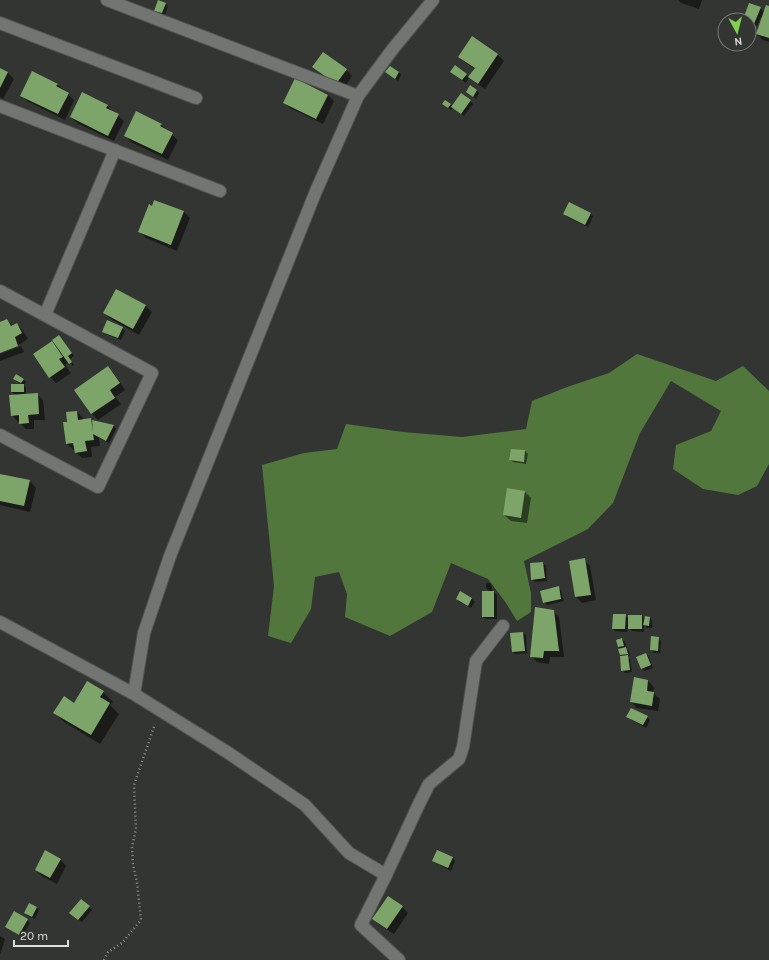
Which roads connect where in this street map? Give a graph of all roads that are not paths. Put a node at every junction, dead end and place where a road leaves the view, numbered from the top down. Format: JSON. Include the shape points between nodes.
{"nodes":[{"id":1,"x":107,"y":0,"type":"edge"},
{"id":2,"x":433,"y":0,"type":"edge"},
{"id":3,"x":0,"y":23,"type":"edge"},
{"id":4,"x":358,"y":96,"type":"junction"},
{"id":5,"x":196,"y":98,"type":"dead end"},
{"id":6,"x":0,"y":106,"type":"edge"},
{"id":7,"x":115,"y":150,"type":"junction"},
{"id":8,"x":220,"y":191,"type":"dead end"},
{"id":9,"x":0,"y":291,"type":"edge"},
{"id":10,"x":45,"y":315,"type":"junction"},
{"id":11,"x":0,"y":435,"type":"edge"},
{"id":12,"x":0,"y":622,"type":"edge"},
{"id":13,"x":503,"y":626,"type":"dead end"},
{"id":14,"x":134,"y":694,"type":"junction"},
{"id":15,"x":386,"y":875,"type":"junction"},
{"id":16,"x":399,"y":960,"type":"edge"}],
"edges":[{"from":1,"to":4,"type":"street"},
{"from":2,"to":4,"type":"street"},
{"from":3,"to":5,"type":"street"},
{"from":4,"to":14,"type":"street","via":[[316,191],[170,556],[144,633]]},
{"from":6,"to":7,"type":"street"},
{"from":7,"to":8,"type":"street"},
{"from":7,"to":10,"type":"street"},
{"from":9,"to":10,"type":"street"},
{"from":10,"to":11,"type":"street","via":[[152,373],[98,487]]},
{"from":12,"to":14,"type":"street"},
{"from":13,"to":15,"type":"street","via":[[476,660],[459,759],[429,784]]},
{"from":14,"to":15,"type":"street","via":[[305,805],[349,853]]},
{"from":15,"to":16,"type":"street","via":[[362,925]]}]}
